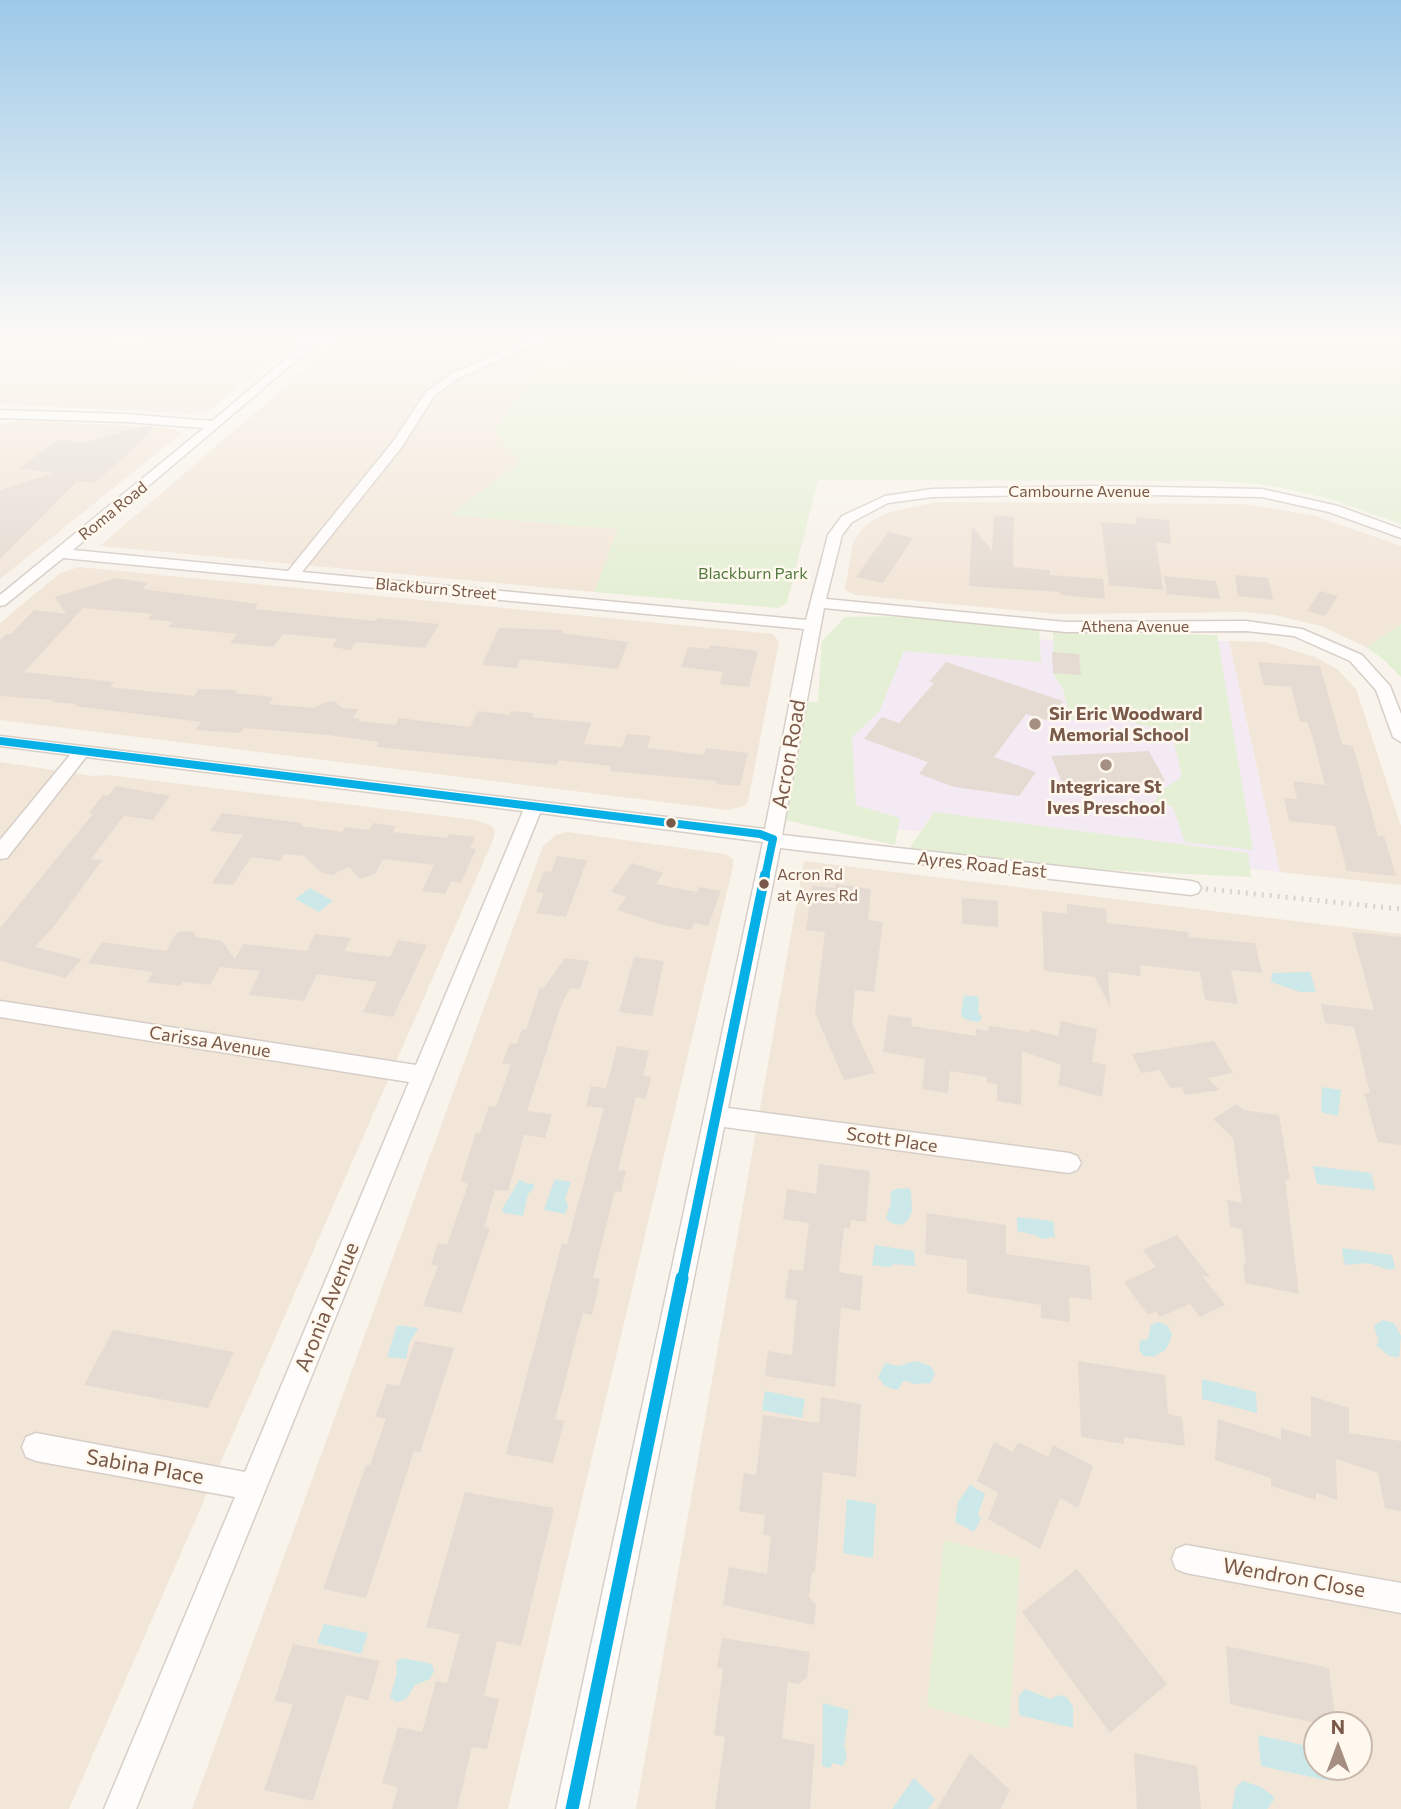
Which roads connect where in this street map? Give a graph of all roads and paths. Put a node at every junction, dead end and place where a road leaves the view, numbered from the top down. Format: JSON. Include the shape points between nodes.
{"nodes":[{"id":1,"x":157,"y":420,"type":"edge"},
{"id":2,"x":221,"y":420,"type":"edge"},
{"id":3,"x":413,"y":420,"type":"edge"},
{"id":4,"x":216,"y":425,"type":"junction"},
{"id":5,"x":1401,"y":534,"type":"edge"},
{"id":6,"x":60,"y":553,"type":"junction"},
{"id":7,"x":292,"y":575,"type":"junction"},
{"id":8,"x":0,"y":602,"type":"edge"},
{"id":9,"x":817,"y":603,"type":"junction"},
{"id":10,"x":812,"y":625,"type":"junction"},
{"id":11,"x":1399,"y":727,"type":"edge"},
{"id":12,"x":0,"y":741,"type":"edge"},
{"id":13,"x":82,"y":751,"type":"junction"},
{"id":14,"x":534,"y":806,"type":"junction"},
{"id":15,"x":773,"y":839,"type":"junction"},
{"id":16,"x":0,"y":853,"type":"edge"},
{"id":17,"x":1191,"y":888,"type":"joint"},
{"id":18,"x":1401,"y":909,"type":"edge"},
{"id":19,"x":0,"y":1009,"type":"edge"},
{"id":20,"x":421,"y":1075,"type":"junction"},
{"id":21,"x":714,"y":1116,"type":"junction"},
{"id":22,"x":1069,"y":1163,"type":"dead end"},
{"id":23,"x":36,"y":1447,"type":"dead end"},
{"id":24,"x":254,"y":1487,"type":"junction"},
{"id":25,"x":1186,"y":1559,"type":"dead end"},
{"id":26,"x":1401,"y":1598,"type":"edge"},
{"id":27,"x":120,"y":1809,"type":"edge"},
{"id":28,"x":572,"y":1809,"type":"edge"}],
"edges":[{"from":1,"to":4,"type":"street"},
{"from":2,"to":4,"type":"street","name":"Roma Road"},
{"from":3,"to":7,"type":"street"},
{"from":4,"to":6,"type":"street","name":"Roma Road"},
{"from":5,"to":9,"type":"street","name":"Cambourne Avenue","via":[[1333,509],[1262,494],[932,493],[885,500],[847,519],[835,535]]},
{"from":6,"to":7,"type":"street","name":"Blackburn Street"},
{"from":6,"to":8,"type":"street","name":"Roma Road"},
{"from":7,"to":10,"type":"street","name":"Blackburn Street"},
{"from":9,"to":10,"type":"street","name":"Acron Road"},
{"from":9,"to":11,"type":"street","name":"Athena Avenue","via":[[1066,627],[1246,626],[1297,632],[1356,658],[1384,690]]},
{"from":10,"to":15,"type":"street","name":"Acron Road"},
{"from":12,"to":13,"type":"street","name":"Ayres Road East"},
{"from":13,"to":14,"type":"street","name":"Ayres Road East"},
{"from":13,"to":16,"type":"street"},
{"from":14,"to":15,"type":"street","name":"Ayres Road East"},
{"from":14,"to":20,"type":"street","name":"Aronia Avenue"},
{"from":15,"to":17,"type":"street","name":"Ayres Road East"},
{"from":15,"to":21,"type":"street","name":"Acron Road"},
{"from":17,"to":18,"type":"path"},
{"from":19,"to":20,"type":"street","name":"Carissa Avenue"},
{"from":20,"to":24,"type":"street","name":"Aronia Avenue"},
{"from":21,"to":22,"type":"street","name":"Scott Place"},
{"from":21,"to":28,"type":"street","name":"Acron Road"},
{"from":23,"to":24,"type":"street","name":"Sabina Place"},
{"from":24,"to":27,"type":"street","name":"Aronia Avenue"},
{"from":25,"to":26,"type":"street","name":"Wendron Close"}]}
